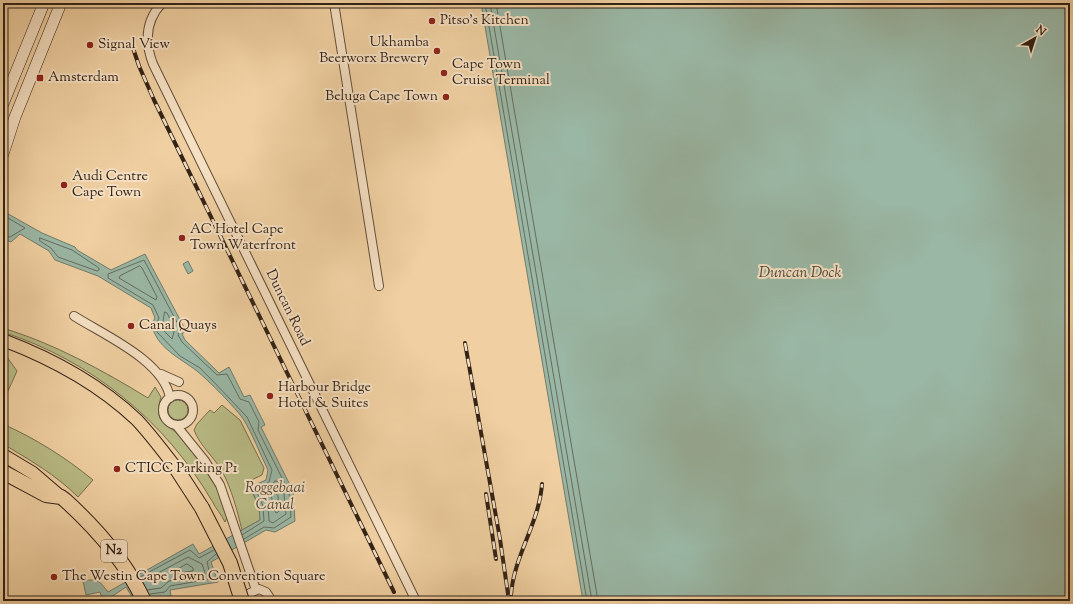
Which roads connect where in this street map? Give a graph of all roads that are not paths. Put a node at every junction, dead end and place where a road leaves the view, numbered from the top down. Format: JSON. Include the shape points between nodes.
{"nodes":[{"id":1,"x":44,"y":3,"type":"edge"},
{"id":2,"x":61,"y":3,"type":"edge"},
{"id":3,"x":162,"y":3,"type":"edge"},
{"id":4,"x":334,"y":3,"type":"edge"},
{"id":5,"x":3,"y":104,"type":"edge"},
{"id":6,"x":3,"y":154,"type":"edge"},
{"id":7,"x":380,"y":286,"type":"dead end"},
{"id":8,"x":74,"y":316,"type":"dead end"},
{"id":9,"x":3,"y":340,"type":"edge"},
{"id":10,"x":156,"y":370,"type":"junction"},
{"id":11,"x":178,"y":382,"type":"junction"},
{"id":12,"x":184,"y":396,"type":"junction"},
{"id":13,"x":171,"y":397,"type":"junction"},
{"id":14,"x":190,"y":420,"type":"junction"},
{"id":15,"x":176,"y":425,"type":"junction"},
{"id":16,"x":197,"y":451,"type":"junction"},
{"id":17,"x":3,"y":455,"type":"edge"},
{"id":18,"x":176,"y":468,"type":"joint"},
{"id":19,"x":3,"y":472,"type":"edge"},
{"id":20,"x":63,"y":498,"type":"junction"},
{"id":21,"x":256,"y":590,"type":"junction"},
{"id":22,"x":245,"y":600,"type":"edge"},
{"id":23,"x":144,"y":601,"type":"edge"},
{"id":24,"x":236,"y":601,"type":"edge"},
{"id":25,"x":272,"y":601,"type":"edge"},
{"id":26,"x":416,"y":601,"type":"edge"}],
"edges":[{"from":1,"to":5,"type":"street"},
{"from":2,"to":6,"type":"street","via":[[15,117]]},
{"from":3,"to":26,"type":"street","name":"Duncan Road","via":[[152,17],[148,35],[148,51],[153,64]]},
{"from":4,"to":7,"type":"street"},
{"from":8,"to":10,"type":"street","via":[[144,359]]},
{"from":9,"to":18,"type":"main road","via":[[64,367],[94,385],[152,436]]},
{"from":10,"to":11,"type":"street"},
{"from":10,"to":13,"type":"street"},
{"from":11,"to":12,"type":"street"},
{"from":11,"to":13,"type":"street"},
{"from":12,"to":13,"type":"street"},
{"from":12,"to":14,"type":"street","via":[[193,407]]},
{"from":13,"to":15,"type":"street","via":[[163,411],[167,421]]},
{"from":14,"to":15,"type":"street"},
{"from":14,"to":16,"type":"street","via":[[189,434]]},
{"from":15,"to":16,"type":"street"},
{"from":16,"to":21,"type":"street","via":[[220,485]]},
{"from":17,"to":20,"type":"main road","number":"N2","via":[[33,473]]},
{"from":18,"to":22,"type":"highway","bridge":true,"via":[[207,515]]},
{"from":19,"to":20,"type":"highway","via":[[46,495]]},
{"from":20,"to":23,"type":"highway","number":"N2","via":[[103,537]]},
{"from":21,"to":22,"type":"street"},
{"from":21,"to":25,"type":"street","via":[[266,592]]},
{"from":22,"to":24,"type":"street"}]}
